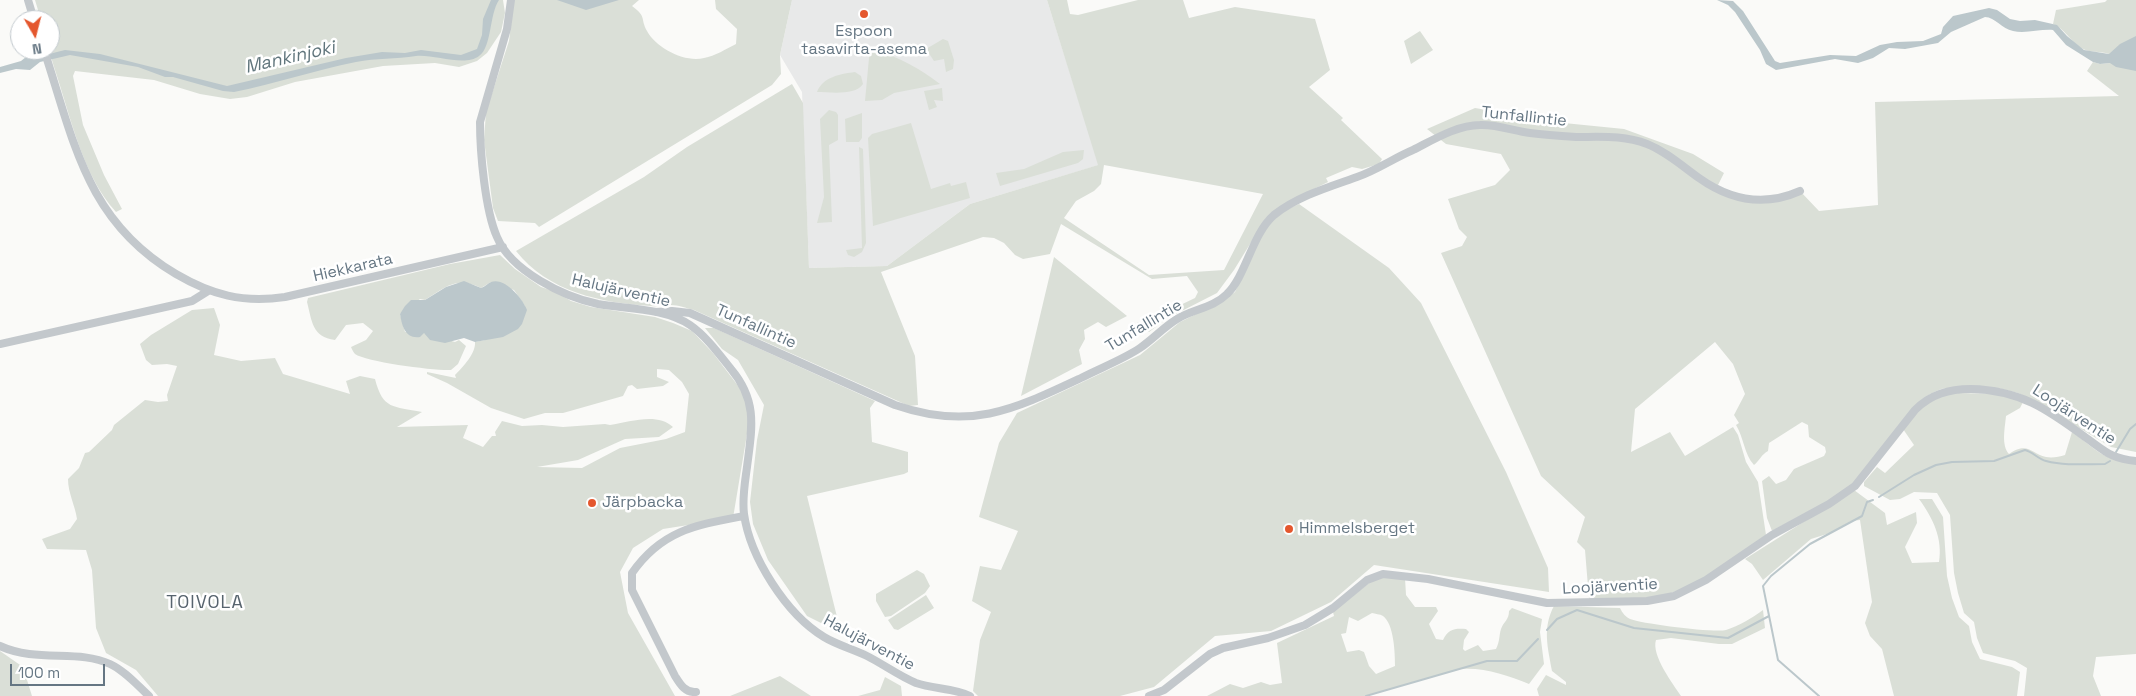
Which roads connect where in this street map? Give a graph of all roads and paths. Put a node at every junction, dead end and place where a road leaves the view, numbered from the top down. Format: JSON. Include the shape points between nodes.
{"nodes":[{"id":1,"x":511,"y":0,"type":"edge"},
{"id":2,"x":47,"y":60,"type":"edge"},
{"id":3,"x":1800,"y":191,"type":"dead end"},
{"id":4,"x":503,"y":247,"type":"junction"},
{"id":5,"x":208,"y":291,"type":"junction"},
{"id":6,"x":656,"y":312,"type":"junction"},
{"id":7,"x":0,"y":344,"type":"edge"},
{"id":8,"x":2136,"y":461,"type":"edge"},
{"id":9,"x":744,"y":516,"type":"junction"},
{"id":10,"x":0,"y":646,"type":"edge"},
{"id":11,"x":696,"y":692,"type":"dead end"},
{"id":12,"x":149,"y":696,"type":"edge"},
{"id":13,"x":970,"y":696,"type":"edge"},
{"id":14,"x":1149,"y":696,"type":"edge"}],
"edges":[{"from":1,"to":4,"type":"street","name":"Halujärventie","via":[[507,29],[480,122],[488,197],[494,227]]},
{"from":2,"to":5,"type":"street","name":"Hiekkarata","via":[[82,167],[103,207],[135,245],[158,263]]},
{"from":3,"to":6,"type":"street","name":"Tunfallintie","via":[[1778,199],[1740,199],[1709,184],[1662,151],[1635,140],[1533,133],[1481,124],[1470,126],[1284,208],[1263,228],[1232,289],[1216,303],[1178,319],[1140,348],[1025,404],[987,416],[946,417],[920,413],[895,405],[690,313]]},
{"from":4,"to":5,"type":"street","name":"Hiekkarata","via":[[285,297],[255,300]]},
{"from":4,"to":6,"type":"street","name":"Halujärventie","via":[[526,270],[570,296]]},
{"from":5,"to":7,"type":"street","via":[[192,301]]},
{"from":6,"to":9,"type":"street","name":"Halujärventie","via":[[690,325],[707,340],[745,389],[752,414],[752,433]]},
{"from":8,"to":14,"type":"street","name":"Loojärventie","via":[[2111,456],[2032,402],[2017,396],[1984,389],[1942,392],[1915,410],[1855,486],[1772,535],[1706,580],[1674,596],[1647,601],[1547,603],[1428,579],[1383,574],[1366,580],[1333,608],[1305,625],[1268,638],[1222,648],[1164,690]]},
{"from":9,"to":11,"type":"street","via":[[684,529],[668,537],[648,552],[632,573],[632,590],[675,676],[681,686]]},
{"from":9,"to":13,"type":"street","name":"Halujärventie","via":[[752,546],[765,570],[780,594],[806,624],[823,637],[865,655],[912,682]]},
{"from":10,"to":12,"type":"street","via":[[32,656],[103,662],[121,671]]}]}
